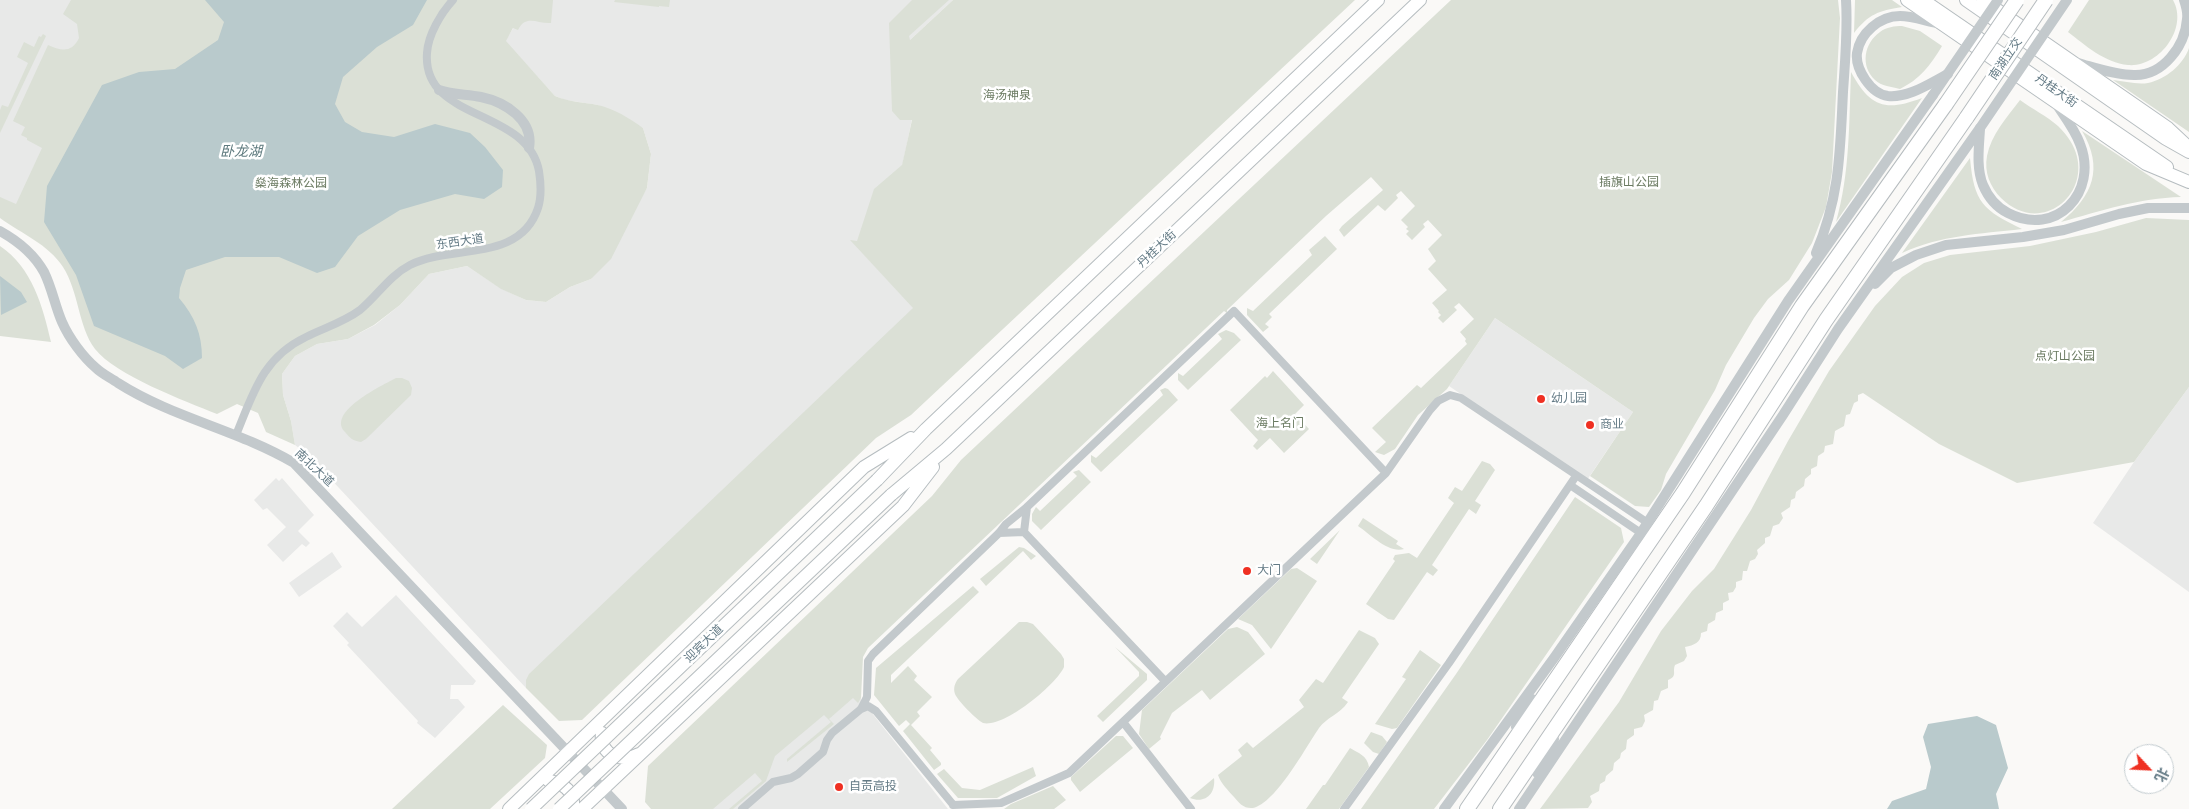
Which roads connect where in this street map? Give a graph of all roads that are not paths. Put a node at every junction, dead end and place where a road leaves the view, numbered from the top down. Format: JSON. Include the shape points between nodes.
{"nodes":[{"id":1,"x":454,"y":0,"type":"edge"},
{"id":2,"x":1378,"y":0,"type":"edge"},
{"id":3,"x":1420,"y":0,"type":"edge"},
{"id":4,"x":1846,"y":0,"type":"edge"},
{"id":5,"x":1906,"y":0,"type":"edge"},
{"id":6,"x":1924,"y":0,"type":"edge"},
{"id":7,"x":1966,"y":0,"type":"edge"},
{"id":8,"x":1983,"y":0,"type":"edge"},
{"id":9,"x":1998,"y":0,"type":"edge"},
{"id":10,"x":2017,"y":0,"type":"edge"},
{"id":11,"x":2046,"y":0,"type":"edge"},
{"id":12,"x":2067,"y":0,"type":"edge"},
{"id":13,"x":2184,"y":0,"type":"edge"},
{"id":14,"x":1942,"y":25,"type":"junction"},
{"id":15,"x":2073,"y":62,"type":"junction"},
{"id":16,"x":1948,"y":74,"type":"junction"},
{"id":17,"x":439,"y":90,"type":"junction"},
{"id":18,"x":2054,"y":102,"type":"junction"},
{"id":19,"x":1980,"y":128,"type":"junction"},
{"id":20,"x":2189,"y":147,"type":"edge"},
{"id":21,"x":529,"y":148,"type":"junction"},
{"id":22,"x":2189,"y":152,"type":"edge"},
{"id":23,"x":2189,"y":181,"type":"edge"},
{"id":24,"x":2189,"y":208,"type":"edge"},
{"id":25,"x":0,"y":231,"type":"edge"},
{"id":26,"x":1807,"y":274,"type":"junction"},
{"id":27,"x":1858,"y":300,"type":"junction"},
{"id":28,"x":1783,"y":415,"type":"junction"},
{"id":29,"x":926,"y":430,"type":"junction"},
{"id":30,"x":236,"y":435,"type":"junction"},
{"id":31,"x":946,"y":450,"type":"junction"},
{"id":32,"x":1386,"y":473,"type":"junction"},
{"id":33,"x":1576,"y":476,"type":"junction"},
{"id":34,"x":1570,"y":485,"type":"junction"},
{"id":35,"x":1683,"y":493,"type":"junction"},
{"id":36,"x":892,"y":495,"type":"joint"},
{"id":37,"x":1027,"y":507,"type":"junction"},
{"id":38,"x":1648,"y":523,"type":"junction"},
{"id":39,"x":1024,"y":532,"type":"junction"},
{"id":40,"x":1641,"y":533,"type":"junction"},
{"id":41,"x":999,"y":534,"type":"junction"},
{"id":42,"x":1680,"y":545,"type":"junction"},
{"id":43,"x":1591,"y":604,"type":"junction"},
{"id":44,"x":1554,"y":658,"type":"junction"},
{"id":45,"x":1166,"y":682,"type":"junction"},
{"id":46,"x":866,"y":697,"type":"junction"},
{"id":47,"x":1575,"y":699,"type":"junction"},
{"id":48,"x":860,"y":708,"type":"junction"},
{"id":49,"x":876,"y":711,"type":"junction"},
{"id":50,"x":610,"y":712,"type":"junction"},
{"id":51,"x":1122,"y":722,"type":"junction"},
{"id":52,"x":569,"y":752,"type":"junction"},
{"id":53,"x":643,"y":752,"type":"junction"},
{"id":54,"x":531,"y":788,"type":"junction"},
{"id":55,"x":604,"y":788,"type":"junction"},
{"id":56,"x":1478,"y":795,"type":"junction"},
{"id":57,"x":1007,"y":801,"type":"junction"},
{"id":58,"x":954,"y":807,"type":"edge"},
{"id":59,"x":509,"y":809,"type":"edge"},
{"id":60,"x":531,"y":809,"type":"edge"},
{"id":61,"x":559,"y":809,"type":"edge"},
{"id":62,"x":573,"y":809,"type":"edge"},
{"id":63,"x":582,"y":809,"type":"edge"},
{"id":64,"x":622,"y":809,"type":"edge"},
{"id":65,"x":742,"y":809,"type":"edge"},
{"id":66,"x":999,"y":809,"type":"edge"},
{"id":67,"x":1191,"y":809,"type":"edge"},
{"id":68,"x":1344,"y":809,"type":"edge"},
{"id":69,"x":1444,"y":809,"type":"edge"},
{"id":70,"x":1467,"y":809,"type":"edge"},
{"id":71,"x":1500,"y":809,"type":"edge"},
{"id":72,"x":1518,"y":809,"type":"edge"}],
"edges":[{"from":1,"to":17,"type":"street","name":"东西大道","via":[[428,44],[428,69]]},
{"from":2,"to":29,"type":"main road"},
{"from":3,"to":31,"type":"main road","name":"丹桂大街"},
{"from":4,"to":26,"type":"street","via":[[1839,170],[1830,217]]},
{"from":5,"to":14,"type":"main road"},
{"from":6,"to":23,"type":"main road","name":"丹桂大街"},
{"from":7,"to":22,"type":"main road","name":"丹桂大街"},
{"from":8,"to":15,"type":"main road"},
{"from":9,"to":16,"type":"street","bridge":true},
{"from":10,"to":35,"type":"highway","name":"南湖立交","bridge":true,"via":[[1802,306]]},
{"from":11,"to":42,"type":"highway","name":"南湖立交","bridge":true,"via":[[1826,320]]},
{"from":12,"to":19,"type":"street","bridge":true},
{"from":13,"to":15,"type":"street","via":[[2188,18],[2183,37],[2176,52],[2152,72],[2135,75]]},
{"from":14,"to":16,"type":"street","via":[[1899,16],[1884,19],[1862,38],[1857,54],[1866,81],[1886,96],[1901,96]]},
{"from":14,"to":18,"type":"main road"},
{"from":15,"to":20,"type":"main road","via":[[2168,128]]},
{"from":16,"to":26,"type":"street","bridge":true},
{"from":17,"to":21,"type":"street","name":"东西大道","via":[[456,104],[505,126]]},
{"from":17,"to":21,"type":"street","via":[[483,97],[516,112],[531,139]]},
{"from":18,"to":19,"type":"street","via":[[2080,144],[2084,177],[2077,197],[2065,210],[2047,220],[2031,222],[2019,218],[1991,200],[1982,184],[1978,166]]},
{"from":18,"to":23,"type":"main road","via":[[2146,164]]},
{"from":19,"to":27,"type":"street"},
{"from":21,"to":30,"type":"street","name":"东西大道","via":[[537,160],[541,196],[537,211],[527,227],[501,246],[447,253],[410,265],[390,278],[359,310],[282,351],[257,383]]},
{"from":24,"to":27,"type":"street","via":[[2148,208],[2064,230],[1946,246],[1916,254],[1891,268]]},
{"from":25,"to":30,"type":"street","name":"南北大道","via":[[25,248],[44,272],[68,334],[96,368],[155,404]]},
{"from":26,"to":38,"type":"street"},
{"from":27,"to":28,"type":"street"},
{"from":28,"to":42,"type":"street"},
{"from":28,"to":72,"type":"street"},
{"from":29,"to":50,"type":"main road","via":[[864,466]]},
{"from":29,"to":60,"type":"main road","name":"迎宾大道","bridge":true},
{"from":30,"to":52,"type":"street","name":"南北大道","via":[[294,463]]},
{"from":31,"to":36,"type":"main road","name":"丹桂大街"},
{"from":31,"to":53,"type":"main road","via":[[903,506]]},
{"from":32,"to":33,"type":"street","via":[[1431,408],[1442,398],[1453,395]]},
{"from":32,"to":37,"type":"street","via":[[1234,311]]},
{"from":32,"to":45,"type":"street"},
{"from":33,"to":34,"type":"street"},
{"from":33,"to":38,"type":"street"},
{"from":34,"to":40,"type":"street"},
{"from":34,"to":68,"type":"street","via":[[1449,663]]},
{"from":35,"to":43,"type":"street"},
{"from":35,"to":56,"type":"highway","name":"南湖立交"},
{"from":36,"to":61,"type":"main road","name":"迎宾大道","bridge":true},
{"from":37,"to":39,"type":"street"},
{"from":37,"to":41,"type":"street"},
{"from":38,"to":40,"type":"street"},
{"from":39,"to":41,"type":"street"},
{"from":39,"to":45,"type":"street"},
{"from":40,"to":43,"type":"street"},
{"from":41,"to":46,"type":"street","via":[[873,654],[868,661]]},
{"from":42,"to":47,"type":"highway","name":"南湖立交"},
{"from":43,"to":44,"type":"street"},
{"from":44,"to":56,"type":"street"},
{"from":44,"to":69,"type":"street"},
{"from":45,"to":51,"type":"street"},
{"from":46,"to":48,"type":"street"},
{"from":46,"to":49,"type":"street"},
{"from":47,"to":71,"type":"highway","name":"南湖立交"},
{"from":47,"to":72,"type":"street"},
{"from":48,"to":49,"type":"street","via":[[868,706]]},
{"from":48,"to":65,"type":"street","via":[[832,732],[823,752],[798,774],[773,782]]},
{"from":49,"to":58,"type":"street"},
{"from":50,"to":52,"type":"main road"},
{"from":50,"to":53,"type":"main road","via":[[601,737],[605,749],[625,759]]},
{"from":51,"to":57,"type":"street","via":[[1069,773]]},
{"from":51,"to":67,"type":"street"},
{"from":52,"to":54,"type":"main road"},
{"from":52,"to":55,"type":"street","name":"南北大道"},
{"from":53,"to":55,"type":"main road"},
{"from":54,"to":59,"type":"main road"},
{"from":54,"to":62,"type":"main road","via":[[548,781],[564,786],[571,794]]},
{"from":55,"to":63,"type":"main road"},
{"from":55,"to":64,"type":"street","name":"南北大道"},
{"from":56,"to":70,"type":"highway","name":"南湖立交"},
{"from":57,"to":58,"type":"street"},
{"from":57,"to":66,"type":"street"}]}
